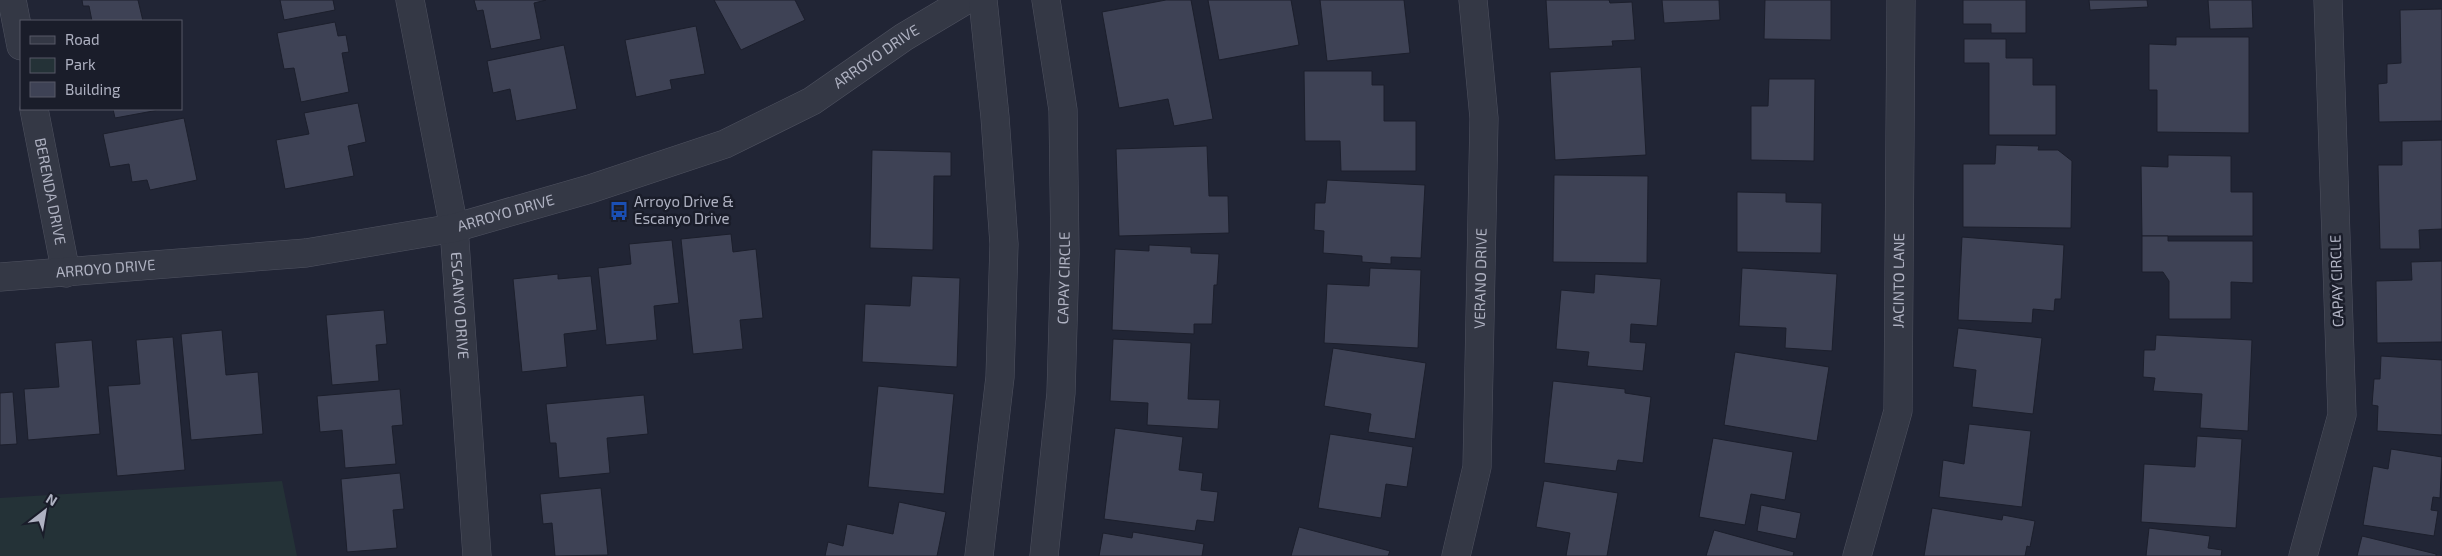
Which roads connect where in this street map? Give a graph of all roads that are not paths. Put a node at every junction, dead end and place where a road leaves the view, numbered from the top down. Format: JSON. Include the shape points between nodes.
{"nodes":[{"id":1,"x":12,"y":0,"type":"edge"},
{"id":2,"x":410,"y":0,"type":"edge"},
{"id":3,"x":966,"y":0,"type":"edge"},
{"id":4,"x":983,"y":0,"type":"edge"},
{"id":5,"x":1046,"y":0,"type":"edge"},
{"id":6,"x":1473,"y":0,"type":"edge"},
{"id":7,"x":1901,"y":0,"type":"edge"},
{"id":8,"x":2328,"y":0,"type":"edge"},
{"id":9,"x":20,"y":41,"type":"edge"},
{"id":10,"x":34,"y":110,"type":"edge"},
{"id":11,"x":454,"y":228,"type":"junction"},
{"id":12,"x":66,"y":273,"type":"junction"},
{"id":13,"x":0,"y":277,"type":"edge"},
{"id":14,"x":477,"y":556,"type":"edge"},
{"id":15,"x":979,"y":556,"type":"edge"},
{"id":16,"x":1044,"y":556,"type":"edge"},
{"id":17,"x":1456,"y":556,"type":"edge"},
{"id":18,"x":1857,"y":556,"type":"edge"},
{"id":19,"x":2303,"y":556,"type":"edge"}],
"edges":[{"from":1,"to":9,"type":"street"},
{"from":2,"to":11,"type":"street","name":"ESCANYO DRIVE"},
{"from":3,"to":11,"type":"street","name":"ARROYO DRIVE","via":[[904,36],[812,101],[725,144],[590,189]]},
{"from":4,"to":15,"type":"street","via":[[1004,244],[1000,377]]},
{"from":5,"to":16,"type":"street","name":"CAPAY CIRCLE","via":[[1063,110],[1065,254],[1061,393]]},
{"from":6,"to":17,"type":"street","name":"VERANO DRIVE","via":[[1484,118],[1477,467]]},
{"from":7,"to":18,"type":"street","name":"JACINTO LANE","via":[[1898,411]]},
{"from":8,"to":19,"type":"street","name":"CAPAY CIRCLE","via":[[2342,415]]},
{"from":10,"to":12,"type":"street","name":"BERENDA DRIVE"},
{"from":11,"to":12,"type":"street","name":"ARROYO DRIVE","via":[[306,253]]},
{"from":11,"to":14,"type":"street","name":"ESCANYO DRIVE"},
{"from":12,"to":13,"type":"street","name":"ARROYO DRIVE"}]}
